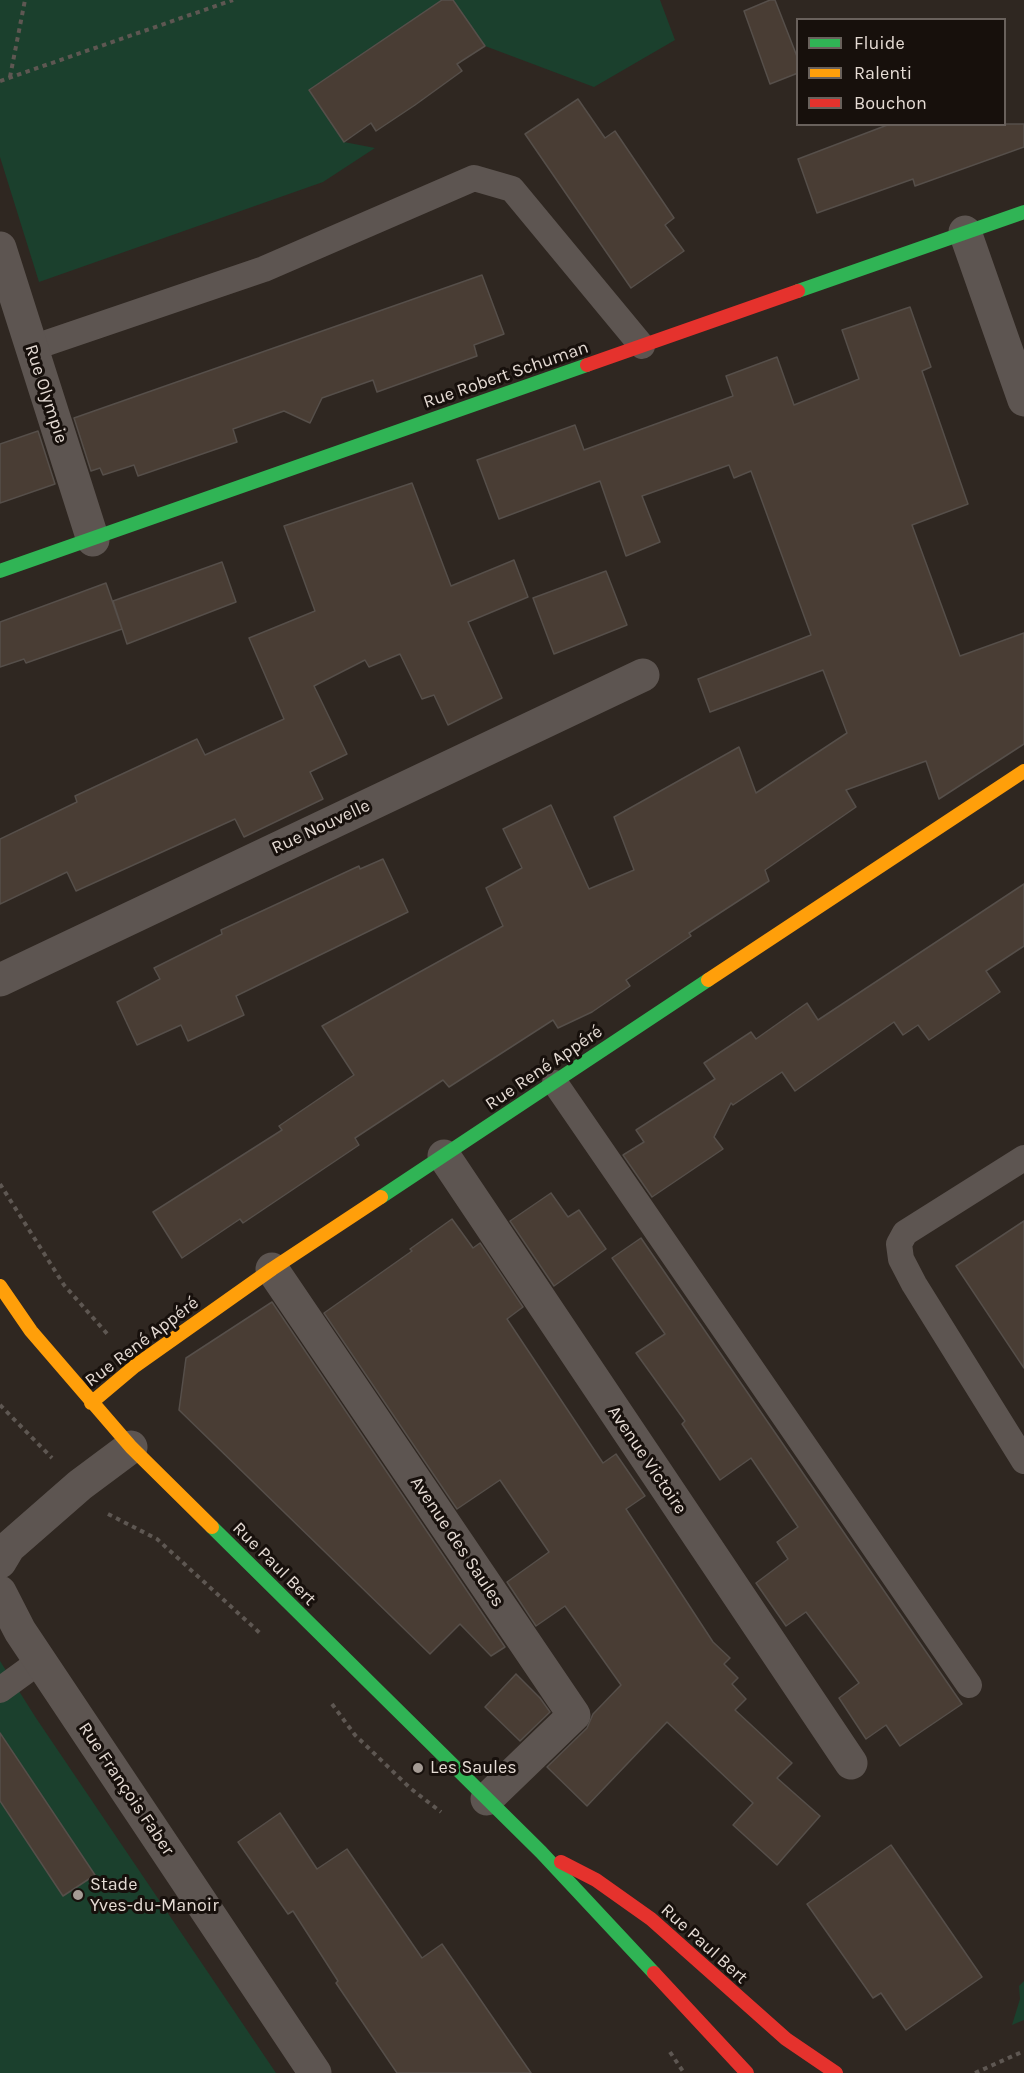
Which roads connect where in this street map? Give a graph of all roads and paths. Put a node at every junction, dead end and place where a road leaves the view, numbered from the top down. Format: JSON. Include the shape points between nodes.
{"nodes":[{"id":1,"x":25,"y":0,"type":"edge"},
{"id":2,"x":233,"y":0,"type":"edge"},
{"id":3,"x":10,"y":78,"type":"junction"},
{"id":4,"x":0,"y":81,"type":"edge"},
{"id":5,"x":1024,"y":212,"type":"edge"},
{"id":6,"x":965,"y":232,"type":"junction"},
{"id":7,"x":0,"y":249,"type":"edge"},
{"id":8,"x":642,"y":346,"type":"junction"},
{"id":9,"x":32,"y":348,"type":"junction"},
{"id":10,"x":1024,"y":400,"type":"edge"},
{"id":11,"x":93,"y":540,"type":"junction"},
{"id":12,"x":0,"y":571,"type":"edge"},
{"id":13,"x":643,"y":675,"type":"dead end"},
{"id":14,"x":1024,"y":771,"type":"edge"},
{"id":15,"x":0,"y":980,"type":"edge"},
{"id":16,"x":555,"y":1083,"type":"junction"},
{"id":17,"x":444,"y":1156,"type":"junction"},
{"id":18,"x":1024,"y":1158,"type":"edge"},
{"id":19,"x":0,"y":1184,"type":"edge"},
{"id":20,"x":272,"y":1269,"type":"junction"},
{"id":21,"x":0,"y":1286,"type":"edge"},
{"id":22,"x":135,"y":1366,"type":"junction"},
{"id":23,"x":90,"y":1404,"type":"junction"},
{"id":24,"x":0,"y":1405,"type":"edge"},
{"id":25,"x":42,"y":1448,"type":"dead end"},
{"id":26,"x":131,"y":1448,"type":"junction"},
{"id":27,"x":1024,"y":1461,"type":"edge"},
{"id":28,"x":0,"y":1562,"type":"edge"},
{"id":29,"x":0,"y":1592,"type":"edge"},
{"id":30,"x":40,"y":1661,"type":"junction"},
{"id":31,"x":969,"y":1685,"type":"dead end"},
{"id":32,"x":0,"y":1690,"type":"edge"},
{"id":33,"x":851,"y":1763,"type":"dead end"},
{"id":34,"x":487,"y":1799,"type":"junction"},
{"id":35,"x":541,"y":1852,"type":"junction"},
{"id":36,"x":702,"y":2027,"type":"junction"},
{"id":37,"x":1024,"y":2051,"type":"edge"},
{"id":38,"x":711,"y":2059,"type":"dead end"},
{"id":39,"x":315,"y":2073,"type":"edge"},
{"id":40,"x":747,"y":2073,"type":"edge"},
{"id":41,"x":836,"y":2073,"type":"edge"},
{"id":42,"x":975,"y":2073,"type":"edge"}],
"edges":[{"from":1,"to":3,"type":"path"},
{"from":2,"to":3,"type":"path"},
{"from":3,"to":4,"type":"path"},
{"from":5,"to":6,"type":"street","name":"Rue Robert Schuman"},
{"from":6,"to":8,"type":"street","name":"Rue Robert Schuman"},
{"from":6,"to":10,"type":"street"},
{"from":7,"to":9,"type":"street","name":"Rue Olympie"},
{"from":8,"to":9,"type":"lane","via":[[512,189],[474,178],[264,269]]},
{"from":8,"to":11,"type":"street","name":"Rue Robert Schuman"},
{"from":9,"to":11,"type":"street","name":"Rue Olympie"},
{"from":11,"to":12,"type":"street","name":"Rue Robert Schuman"},
{"from":13,"to":15,"type":"street","name":"Rue Nouvelle"},
{"from":14,"to":16,"type":"street","name":"Rue René Appéré"},
{"from":16,"to":17,"type":"street","name":"Rue René Appéré"},
{"from":16,"to":31,"type":"lane"},
{"from":17,"to":20,"type":"street","name":"Rue René Appéré"},
{"from":17,"to":33,"type":"street","name":"Avenue Victoire"},
{"from":18,"to":27,"type":"lane","via":[[905,1233],[899,1244],[901,1259],[914,1284]]},
{"from":19,"to":22,"type":"path","via":[[64,1285]]},
{"from":20,"to":22,"type":"street","name":"Rue René Appéré"},
{"from":20,"to":34,"type":"street","name":"Avenue des Saules","via":[[574,1715]]},
{"from":21,"to":23,"type":"street","name":"Rue Paul Bert"},
{"from":22,"to":23,"type":"street","name":"Rue René Appéré"},
{"from":23,"to":26,"type":"street","name":"Rue Paul Bert"},
{"from":24,"to":25,"type":"path"},
{"from":26,"to":28,"type":"street","via":[[80,1485],[9,1547]]},
{"from":26,"to":34,"type":"street","name":"Rue Paul Bert"},
{"from":29,"to":30,"type":"street","name":"Rue François Faber"},
{"from":30,"to":32,"type":"lane"},
{"from":30,"to":39,"type":"street","name":"Rue François Faber"},
{"from":34,"to":35,"type":"street","name":"Rue Paul Bert"},
{"from":35,"to":36,"type":"street","name":"Rue Paul Bert"},
{"from":35,"to":41,"type":"street","name":"Rue Paul Bert","via":[[596,1880],[651,1919],[786,2039]]},
{"from":36,"to":38,"type":"street"},
{"from":36,"to":40,"type":"street","name":"Rue Paul Bert"},
{"from":37,"to":42,"type":"path"}]}
